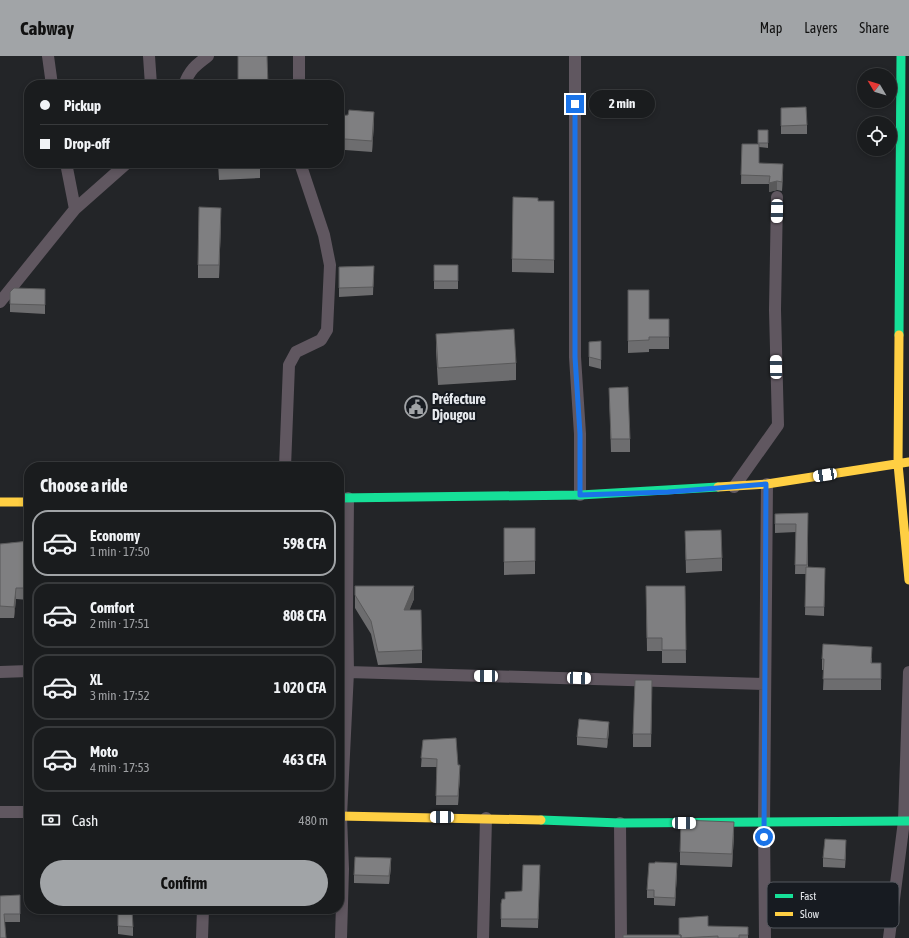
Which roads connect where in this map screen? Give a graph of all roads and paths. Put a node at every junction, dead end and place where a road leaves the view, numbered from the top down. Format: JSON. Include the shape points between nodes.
{"nodes":[{"id":1,"x":48,"y":56,"type":"edge"},
{"id":2,"x":149,"y":56,"type":"edge"},
{"id":3,"x":208,"y":56,"type":"edge"},
{"id":4,"x":299,"y":56,"type":"edge"},
{"id":5,"x":574,"y":56,"type":"edge"},
{"id":6,"x":901,"y":56,"type":"edge"},
{"id":7,"x":51,"y":80,"type":"edge"},
{"id":8,"x":151,"y":80,"type":"edge"},
{"id":9,"x":186,"y":80,"type":"edge"},
{"id":10,"x":299,"y":80,"type":"edge"},
{"id":11,"x":67,"y":168,"type":"edge"},
{"id":12,"x":121,"y":168,"type":"edge"},
{"id":13,"x":302,"y":168,"type":"edge"},
{"id":14,"x":777,"y":197,"type":"dead end"},
{"id":15,"x":75,"y":208,"type":"junction"},
{"id":16,"x":0,"y":302,"type":"edge"},
{"id":17,"x":285,"y":462,"type":"edge"},
{"id":18,"x":909,"y":462,"type":"edge"},
{"id":19,"x":898,"y":464,"type":"junction"},
{"id":20,"x":766,"y":484,"type":"junction"},
{"id":21,"x":734,"y":487,"type":"junction"},
{"id":22,"x":580,"y":495,"type":"junction"},
{"id":23,"x":344,"y":498,"type":"edge"},
{"id":24,"x":0,"y":502,"type":"edge"},
{"id":25,"x":24,"y":502,"type":"edge"},
{"id":26,"x":909,"y":580,"type":"edge"},
{"id":27,"x":24,"y":671,"type":"edge"},
{"id":28,"x":0,"y":672,"type":"edge"},
{"id":29,"x":348,"y":672,"type":"junction"},
{"id":30,"x":909,"y":672,"type":"edge"},
{"id":31,"x":764,"y":684,"type":"junction"},
{"id":32,"x":344,"y":744,"type":"edge"},
{"id":33,"x":0,"y":812,"type":"edge"},
{"id":34,"x":24,"y":812,"type":"edge"},
{"id":35,"x":344,"y":816,"type":"edge"},
{"id":36,"x":486,"y":818,"type":"junction"},
{"id":37,"x":907,"y":821,"type":"edge"},
{"id":38,"x":620,"y":823,"type":"junction"},
{"id":39,"x":764,"y":823,"type":"junction"},
{"id":40,"x":898,"y":882,"type":"edge"},
{"id":41,"x":203,"y":914,"type":"edge"},
{"id":42,"x":342,"y":914,"type":"edge"},
{"id":43,"x":891,"y":928,"type":"edge"},
{"id":44,"x":202,"y":938,"type":"edge"},
{"id":45,"x":341,"y":938,"type":"edge"},
{"id":46,"x":483,"y":938,"type":"edge"},
{"id":47,"x":620,"y":938,"type":"edge"},
{"id":48,"x":765,"y":938,"type":"edge"},
{"id":49,"x":890,"y":938,"type":"edge"}],
"edges":[{"from":1,"to":7,"type":"street"},
{"from":2,"to":8,"type":"street"},
{"from":3,"to":9,"type":"street","via":[[196,65]]},
{"from":4,"to":10,"type":"street"},
{"from":5,"to":22,"type":"street","via":[[575,357],[580,434]]},
{"from":6,"to":19,"type":"street"},
{"from":11,"to":15,"type":"street"},
{"from":12,"to":15,"type":"street"},
{"from":13,"to":17,"type":"street","via":[[324,235],[330,266],[327,330],[321,340],[296,352],[289,365]]},
{"from":14,"to":21,"type":"street","via":[[775,310],[778,425]]},
{"from":15,"to":16,"type":"street"},
{"from":18,"to":19,"type":"street"},
{"from":19,"to":20,"type":"street"},
{"from":19,"to":26,"type":"street"},
{"from":20,"to":21,"type":"street"},
{"from":20,"to":31,"type":"street"},
{"from":21,"to":22,"type":"street"},
{"from":22,"to":23,"type":"street"},
{"from":23,"to":29,"type":"street"},
{"from":24,"to":25,"type":"street"},
{"from":27,"to":28,"type":"street"},
{"from":29,"to":31,"type":"street"},
{"from":29,"to":32,"type":"street"},
{"from":30,"to":37,"type":"street"},
{"from":31,"to":39,"type":"street"},
{"from":33,"to":34,"type":"street"},
{"from":35,"to":36,"type":"street"},
{"from":36,"to":38,"type":"street"},
{"from":36,"to":46,"type":"street"},
{"from":37,"to":39,"type":"street"},
{"from":37,"to":40,"type":"street"},
{"from":38,"to":39,"type":"street"},
{"from":38,"to":47,"type":"street"},
{"from":39,"to":48,"type":"street"},
{"from":41,"to":44,"type":"street"},
{"from":42,"to":45,"type":"street"},
{"from":43,"to":49,"type":"street"}]}
